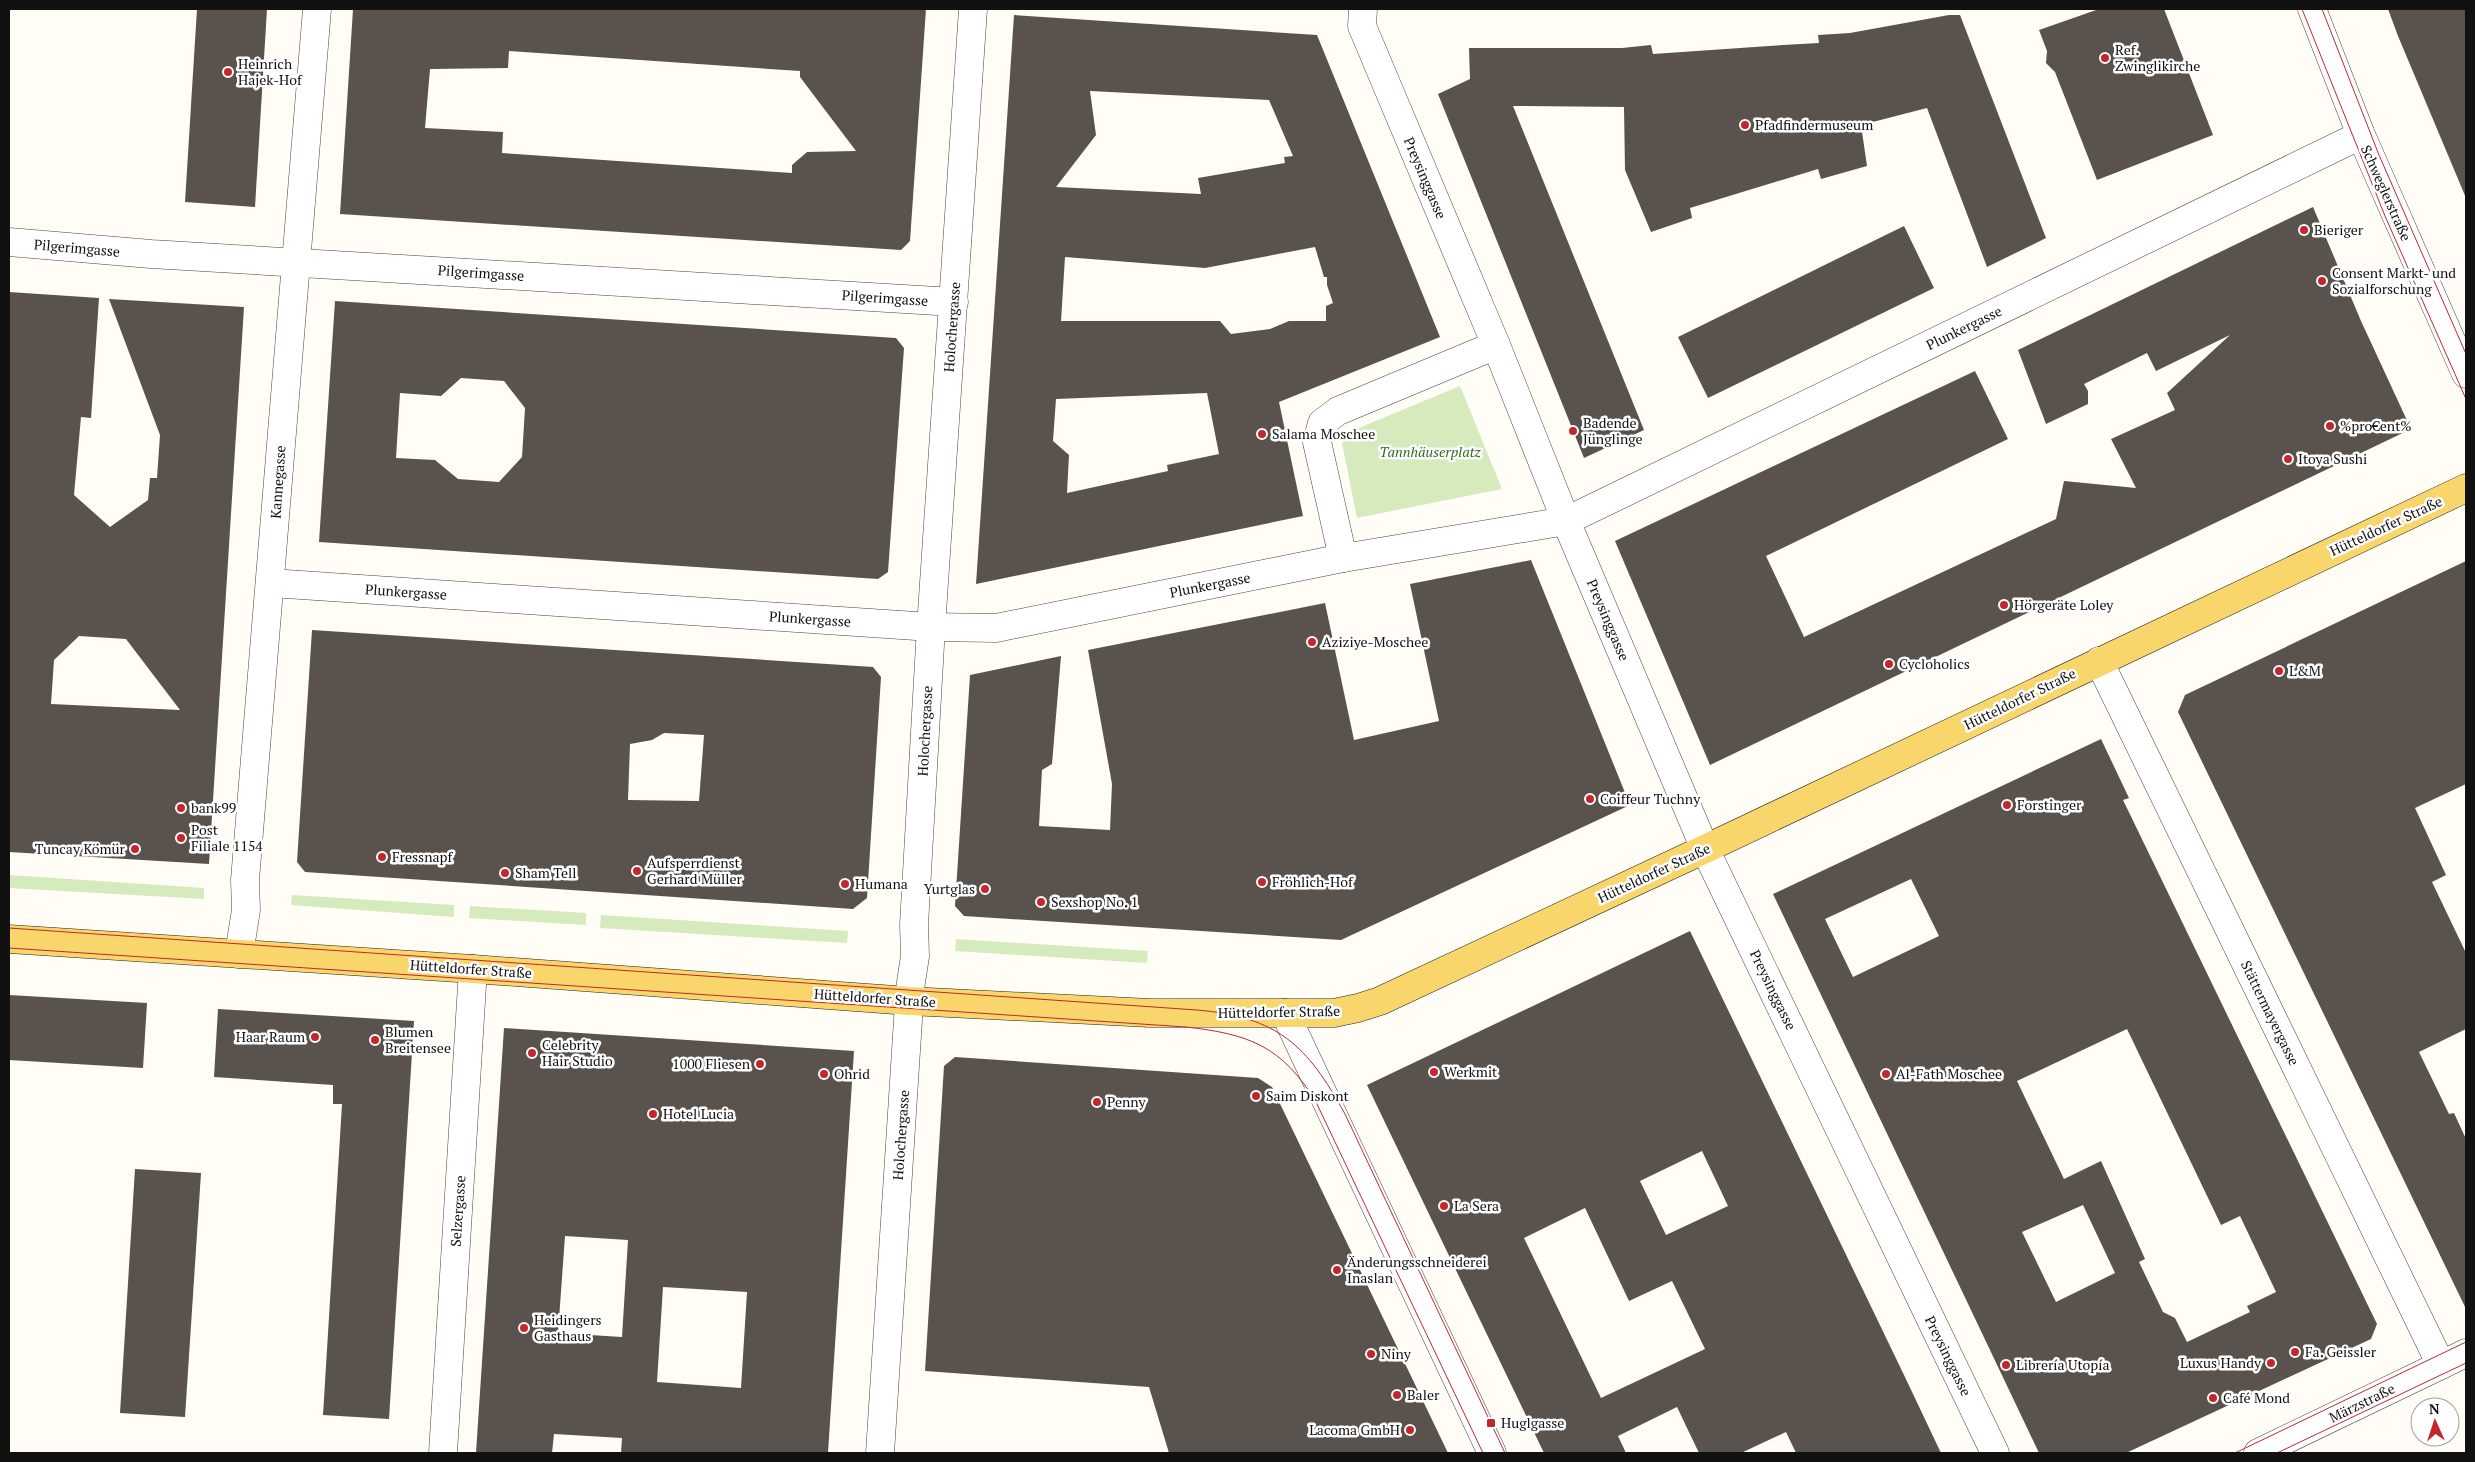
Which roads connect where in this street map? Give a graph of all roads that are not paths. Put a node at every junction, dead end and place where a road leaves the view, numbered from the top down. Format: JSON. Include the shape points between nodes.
{"nodes":[{"id":1,"x":317,"y":9,"type":"edge"},
{"id":2,"x":972,"y":9,"type":"edge"},
{"id":3,"x":1363,"y":9,"type":"edge"},
{"id":4,"x":2312,"y":9,"type":"edge"},
{"id":5,"x":2361,"y":135,"type":"junction"},
{"id":6,"x":9,"y":242,"type":"edge"},
{"id":7,"x":294,"y":261,"type":"junction"},
{"id":8,"x":954,"y":302,"type":"junction"},
{"id":9,"x":1496,"y":345,"type":"junction"},
{"id":10,"x":2466,"y":374,"type":"edge"},
{"id":11,"x":2466,"y":488,"type":"edge"},
{"id":12,"x":1566,"y":521,"type":"junction"},
{"id":13,"x":1342,"y":558,"type":"junction"},
{"id":14,"x":271,"y":582,"type":"junction"},
{"id":15,"x":931,"y":627,"type":"junction"},
{"id":16,"x":2099,"y":661,"type":"junction"},
{"id":17,"x":1705,"y":849,"type":"junction"},
{"id":18,"x":9,"y":938,"type":"edge"},
{"id":19,"x":239,"y":954,"type":"junction"},
{"id":20,"x":473,"y":969,"type":"junction"},
{"id":21,"x":909,"y":1001,"type":"junction"},
{"id":22,"x":1285,"y":1013,"type":"junction"},
{"id":23,"x":2466,"y":1353,"type":"edge"},
{"id":24,"x":2441,"y":1365,"type":"junction"},
{"id":25,"x":443,"y":1453,"type":"edge"},
{"id":26,"x":880,"y":1453,"type":"edge"},
{"id":27,"x":1492,"y":1453,"type":"edge"},
{"id":28,"x":1995,"y":1453,"type":"edge"},
{"id":29,"x":2258,"y":1453,"type":"edge"}],
"edges":[{"from":1,"to":7,"type":"street","name":"Kannegasse"},
{"from":2,"to":8,"type":"street","name":"Holochergasse"},
{"from":3,"to":9,"type":"street","name":"Preysinggasse","via":[[1362,26]]},
{"from":4,"to":5,"type":"street","name":"Schweglerstraße"},
{"from":5,"to":10,"type":"street","name":"Schweglerstraße"},
{"from":5,"to":12,"type":"street","name":"Plunkergasse"},
{"from":6,"to":7,"type":"street","name":"Pilgerimgasse","via":[[151,254]]},
{"from":7,"to":8,"type":"street","name":"Pilgerimgasse"},
{"from":7,"to":14,"type":"street","name":"Kannegasse"},
{"from":8,"to":15,"type":"street","name":"Holochergasse"},
{"from":9,"to":12,"type":"street"},
{"from":9,"to":13,"type":"street","via":[[1338,411],[1322,423],[1317,442]]},
{"from":11,"to":16,"type":"main road","name":"Hütteldorfer Straße"},
{"from":12,"to":13,"type":"street"},
{"from":12,"to":17,"type":"street","name":"Preysinggasse"},
{"from":13,"to":15,"type":"street","name":"Plunkergasse","via":[[996,628]]},
{"from":14,"to":15,"type":"street","name":"Plunkergasse"},
{"from":14,"to":19,"type":"street","name":"Kannegasse","via":[[245,880],[246,910]]},
{"from":15,"to":21,"type":"street","name":"Holochergasse","via":[[914,925],[915,956]]},
{"from":16,"to":17,"type":"main road","name":"Hütteldorfer Straße"},
{"from":16,"to":24,"type":"street","name":"Stättermayergasse"},
{"from":17,"to":22,"type":"main road","name":"Hütteldorfer Straße","via":[[1380,1001],[1334,1013]]},
{"from":17,"to":28,"type":"street","name":"Preysinggasse"},
{"from":18,"to":19,"type":"main road","name":"Hütteldorfer Straße"},
{"from":19,"to":20,"type":"main road","name":"Hütteldorfer Straße"},
{"from":20,"to":21,"type":"main road","name":"Hütteldorfer Straße"},
{"from":20,"to":25,"type":"street","name":"Selzergasse"},
{"from":21,"to":22,"type":"main road","name":"Hütteldorfer Straße","via":[[1150,1013]]},
{"from":21,"to":26,"type":"street","name":"Holochergasse"},
{"from":22,"to":27,"type":"street"},
{"from":23,"to":24,"type":"street","name":"Märzstraße"},
{"from":24,"to":29,"type":"street","name":"Märzstraße"}]}
